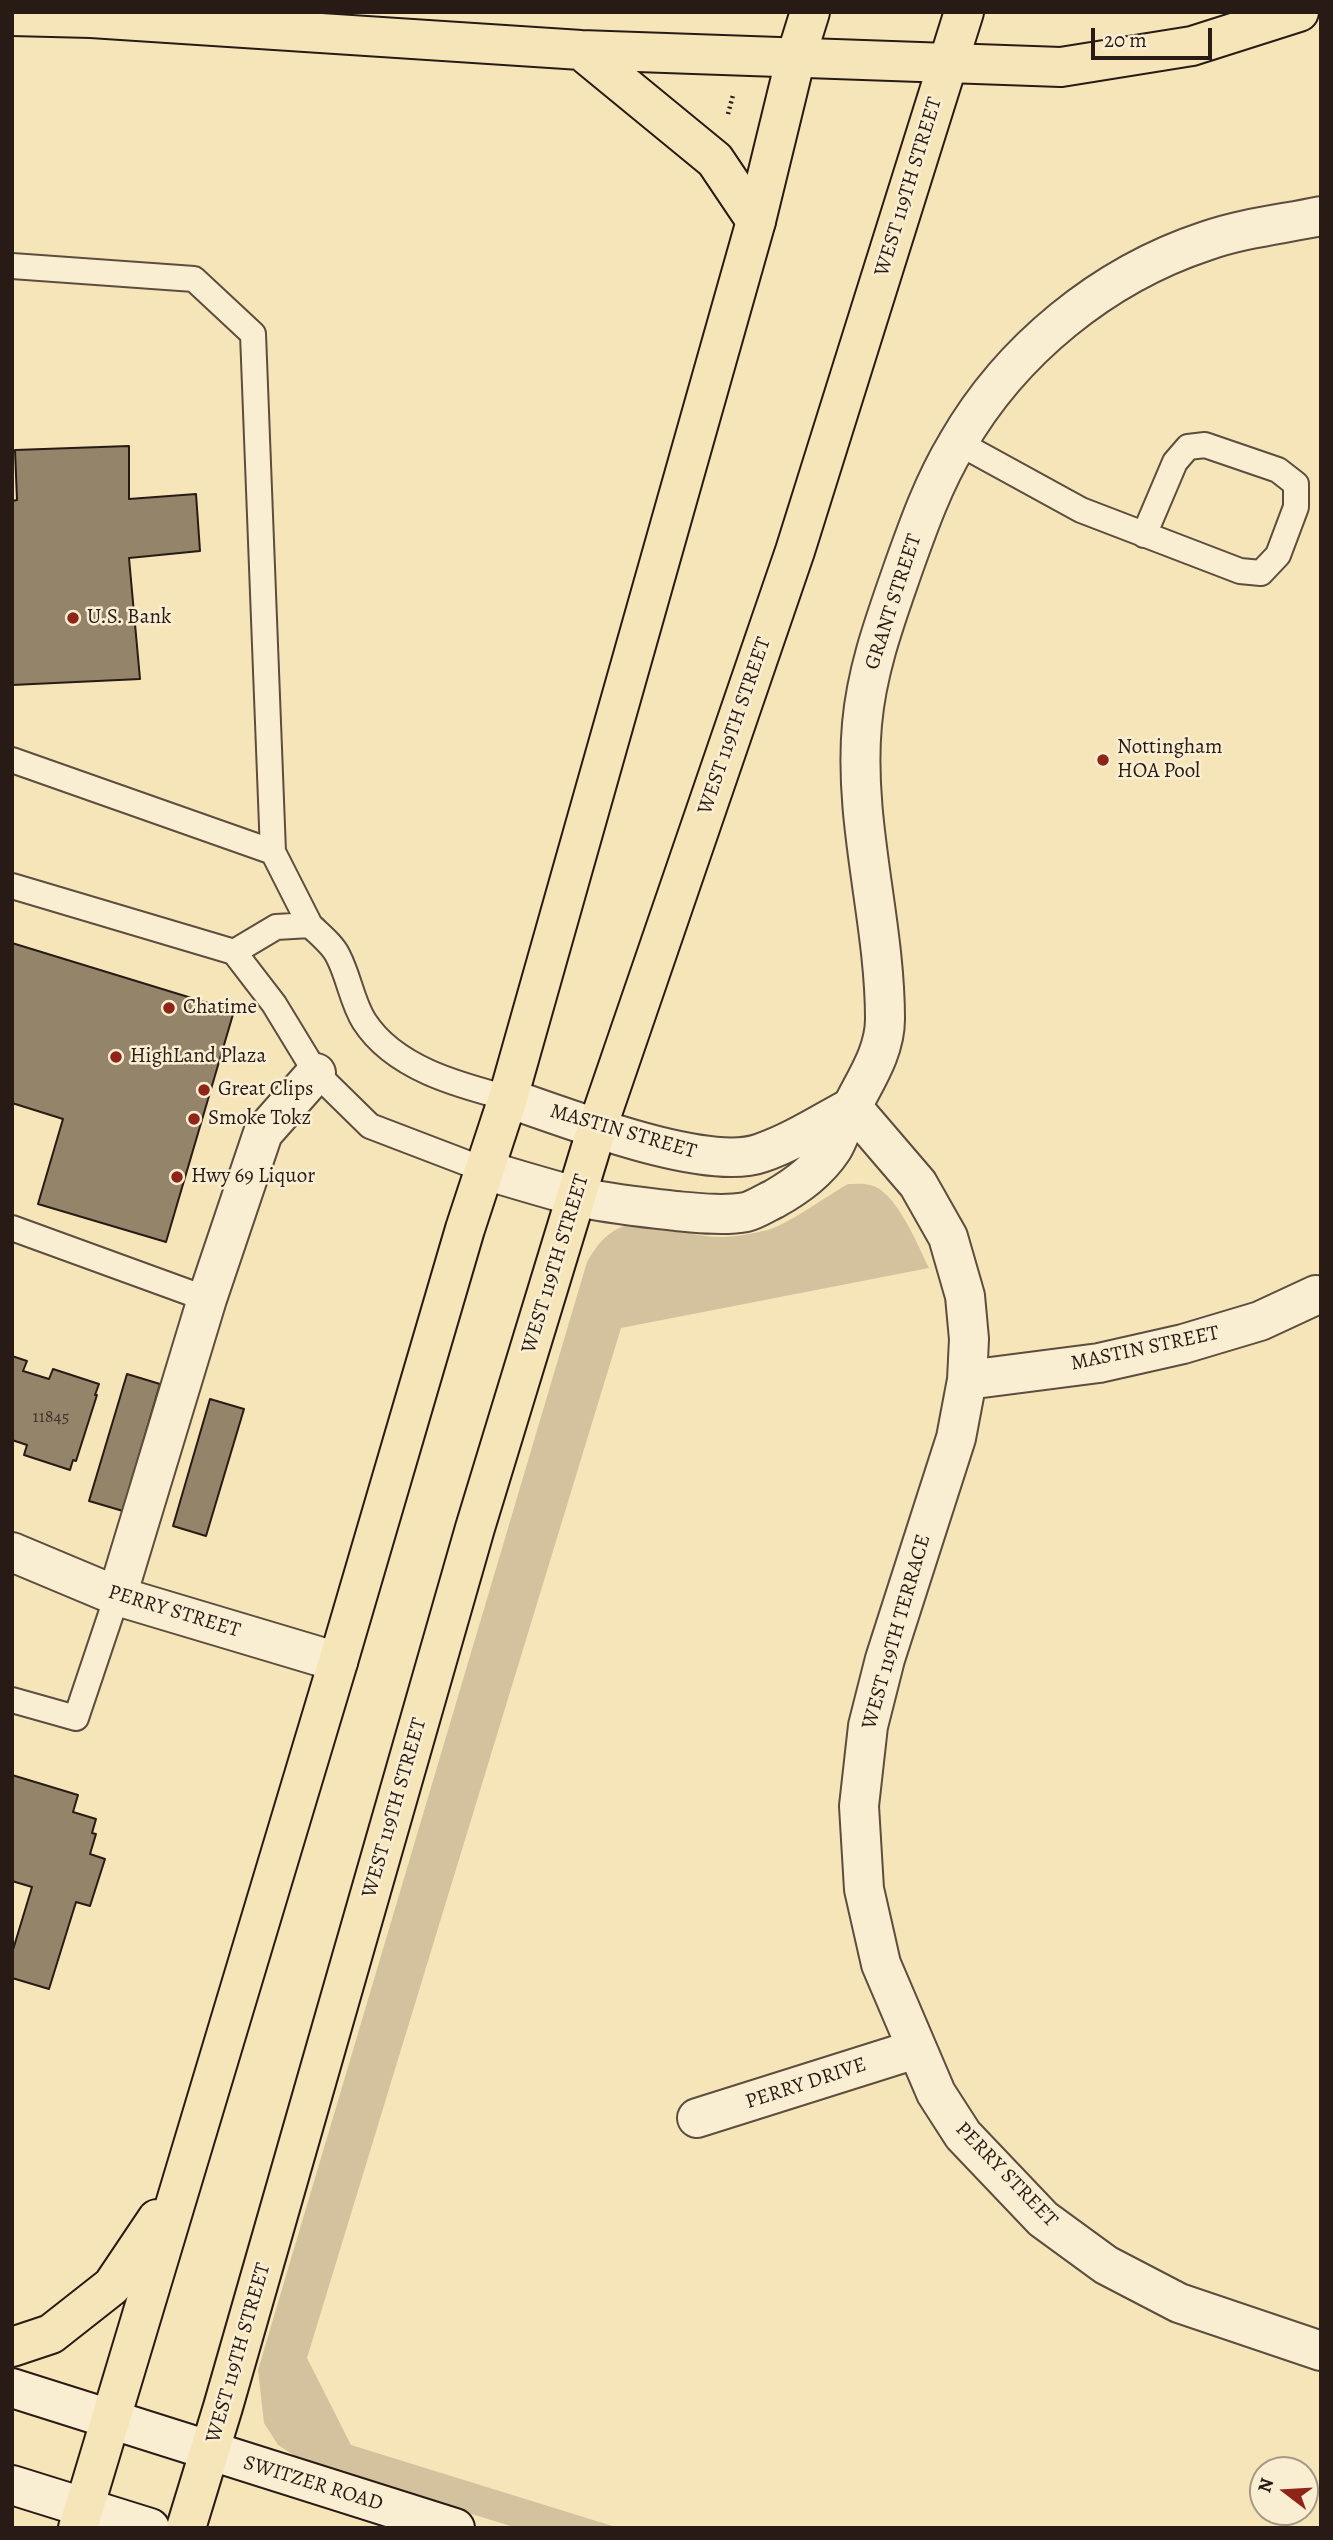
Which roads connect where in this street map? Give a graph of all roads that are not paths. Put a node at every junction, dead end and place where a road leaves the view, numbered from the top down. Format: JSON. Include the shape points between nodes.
{"nodes":[{"id":1,"x":810,"y":12,"type":"edge"},
{"id":2,"x":964,"y":12,"type":"edge"},
{"id":3,"x":1299,"y":12,"type":"edge"},
{"id":4,"x":12,"y":16,"type":"edge"},
{"id":5,"x":582,"y":50,"type":"junction"},
{"id":6,"x":796,"y":57,"type":"junction"},
{"id":7,"x":947,"y":65,"type":"junction"},
{"id":8,"x":1321,"y":216,"type":"edge"},
{"id":9,"x":756,"y":220,"type":"junction"},
{"id":10,"x":12,"y":266,"type":"edge"},
{"id":11,"x":957,"y":442,"type":"junction"},
{"id":12,"x":1144,"y":535,"type":"junction"},
{"id":13,"x":12,"y":760,"type":"edge"},
{"id":14,"x":273,"y":852,"type":"junction"},
{"id":15,"x":12,"y":886,"type":"edge"},
{"id":16,"x":310,"y":925,"type":"junction"},
{"id":17,"x":234,"y":952,"type":"junction"},
{"id":18,"x":316,"y":1073,"type":"junction"},
{"id":19,"x":508,"y":1098,"type":"junction"},
{"id":20,"x":852,"y":1107,"type":"junction"},
{"id":21,"x":597,"y":1128,"type":"junction"},
{"id":22,"x":485,"y":1170,"type":"junction"},
{"id":23,"x":577,"y":1196,"type":"junction"},
{"id":24,"x":12,"y":1228,"type":"edge"},
{"id":25,"x":1316,"y":1295,"type":"dead end"},
{"id":26,"x":207,"y":1299,"type":"junction"},
{"id":27,"x":967,"y":1380,"type":"junction"},
{"id":28,"x":12,"y":1552,"type":"edge"},
{"id":29,"x":117,"y":1596,"type":"junction"},
{"id":30,"x":338,"y":1662,"type":"junction"},
{"id":31,"x":12,"y":1700,"type":"edge"},
{"id":32,"x":916,"y":2049,"type":"junction"},
{"id":33,"x":697,"y":2118,"type":"dead end"},
{"id":34,"x":180,"y":2185,"type":"junction"},
{"id":35,"x":12,"y":2347,"type":"edge"},
{"id":36,"x":1321,"y":2351,"type":"edge"},
{"id":37,"x":12,"y":2388,"type":"edge"},
{"id":38,"x":110,"y":2419,"type":"junction"},
{"id":39,"x":210,"y":2452,"type":"junction"},
{"id":40,"x":12,"y":2485,"type":"edge"},
{"id":41,"x":81,"y":2518,"type":"edge"},
{"id":42,"x":150,"y":2528,"type":"edge"},
{"id":43,"x":186,"y":2528,"type":"edge"},
{"id":44,"x":455,"y":2528,"type":"edge"}],
"edges":[{"from":1,"to":6,"type":"main road"},
{"from":2,"to":7,"type":"main road","name":"WEST 119TH STREET"},
{"from":3,"to":7,"type":"main road","via":[[1192,46],[1061,67]]},
{"from":4,"to":5,"type":"main road"},
{"from":5,"to":6,"type":"main road"},
{"from":5,"to":9,"type":"main road","via":[[715,160]]},
{"from":6,"to":7,"type":"main road"},
{"from":6,"to":9,"type":"main road"},
{"from":7,"to":21,"type":"main road","name":"WEST 119TH STREET","via":[[795,551]]},
{"from":8,"to":11,"type":"street","name":"GRANT STREET","via":[[1208,240],[1103,290],[1035,345]]},
{"from":9,"to":19,"type":"main road"},
{"from":10,"to":14,"type":"lane","via":[[194,279],[253,334]]},
{"from":11,"to":12,"type":"lane","via":[[1081,510]]},
{"from":11,"to":20,"type":"street","name":"GRANT STREET","via":[[913,541],[866,688],[860,774],[882,956],[885,1024],[870,1075]]},
{"from":12,"to":12,"type":"lane","via":[[1240,571],[1261,573],[1278,555],[1297,507],[1296,484],[1278,470],[1205,445],[1188,447],[1175,462]]},
{"from":13,"to":14,"type":"lane"},
{"from":14,"to":16,"type":"lane"},
{"from":15,"to":17,"type":"lane"},
{"from":16,"to":17,"type":"lane","via":[[276,927]]},
{"from":16,"to":19,"type":"lane","via":[[337,954],[365,1021],[388,1046],[452,1083]]},
{"from":17,"to":18,"type":"lane","via":[[274,1004]]},
{"from":18,"to":22,"type":"lane","via":[[369,1126]]},
{"from":18,"to":26,"type":"street","via":[[263,1133]]},
{"from":19,"to":21,"type":"street","name":"MASTIN STREET"},
{"from":19,"to":22,"type":"main road"},
{"from":20,"to":21,"type":"street","name":"MASTIN STREET","via":[[759,1154],[723,1159]]},
{"from":20,"to":23,"type":"street","via":[[832,1149],[800,1185],[748,1212],[697,1213]]},
{"from":20,"to":27,"type":"street","via":[[918,1184],[948,1237],[965,1296]]},
{"from":21,"to":23,"type":"main road","name":"WEST 119TH STREET"},
{"from":22,"to":23,"type":"street"},
{"from":22,"to":30,"type":"main road"},
{"from":23,"to":39,"type":"main road","name":"WEST 119TH STREET","via":[[475,1528]]},
{"from":24,"to":26,"type":"lane"},
{"from":25,"to":27,"type":"street","name":"MASTIN STREET","via":[[1260,1321],[1183,1344],[1099,1363]]},
{"from":26,"to":29,"type":"street"},
{"from":27,"to":32,"type":"street","name":"WEST 119TH TERRACE","via":[[956,1438],[868,1726],[859,1806],[863,1889],[881,1964]]},
{"from":28,"to":29,"type":"street","name":"PERRY STREET"},
{"from":29,"to":30,"type":"street","name":"PERRY STREET"},
{"from":29,"to":31,"type":"lane","via":[[76,1718]]},
{"from":30,"to":34,"type":"main road"},
{"from":32,"to":33,"type":"street","name":"PERRY DRIVE"},
{"from":32,"to":36,"type":"street","name":"PERRY STREET","via":[[936,2093],[963,2135],[1043,2219],[1106,2265],[1179,2303]]},
{"from":34,"to":35,"type":"main road","via":[[113,2286],[51,2334]]},
{"from":34,"to":38,"type":"main road"},
{"from":37,"to":38,"type":"street","name":"SWITZER ROAD"},
{"from":38,"to":39,"type":"street","name":"SWITZER ROAD"},
{"from":38,"to":41,"type":"main road"},
{"from":39,"to":43,"type":"main road","name":"WEST 119TH STREET"},
{"from":39,"to":44,"type":"street","name":"SWITZER ROAD"},
{"from":40,"to":41,"type":"street"},
{"from":41,"to":42,"type":"street"}]}
